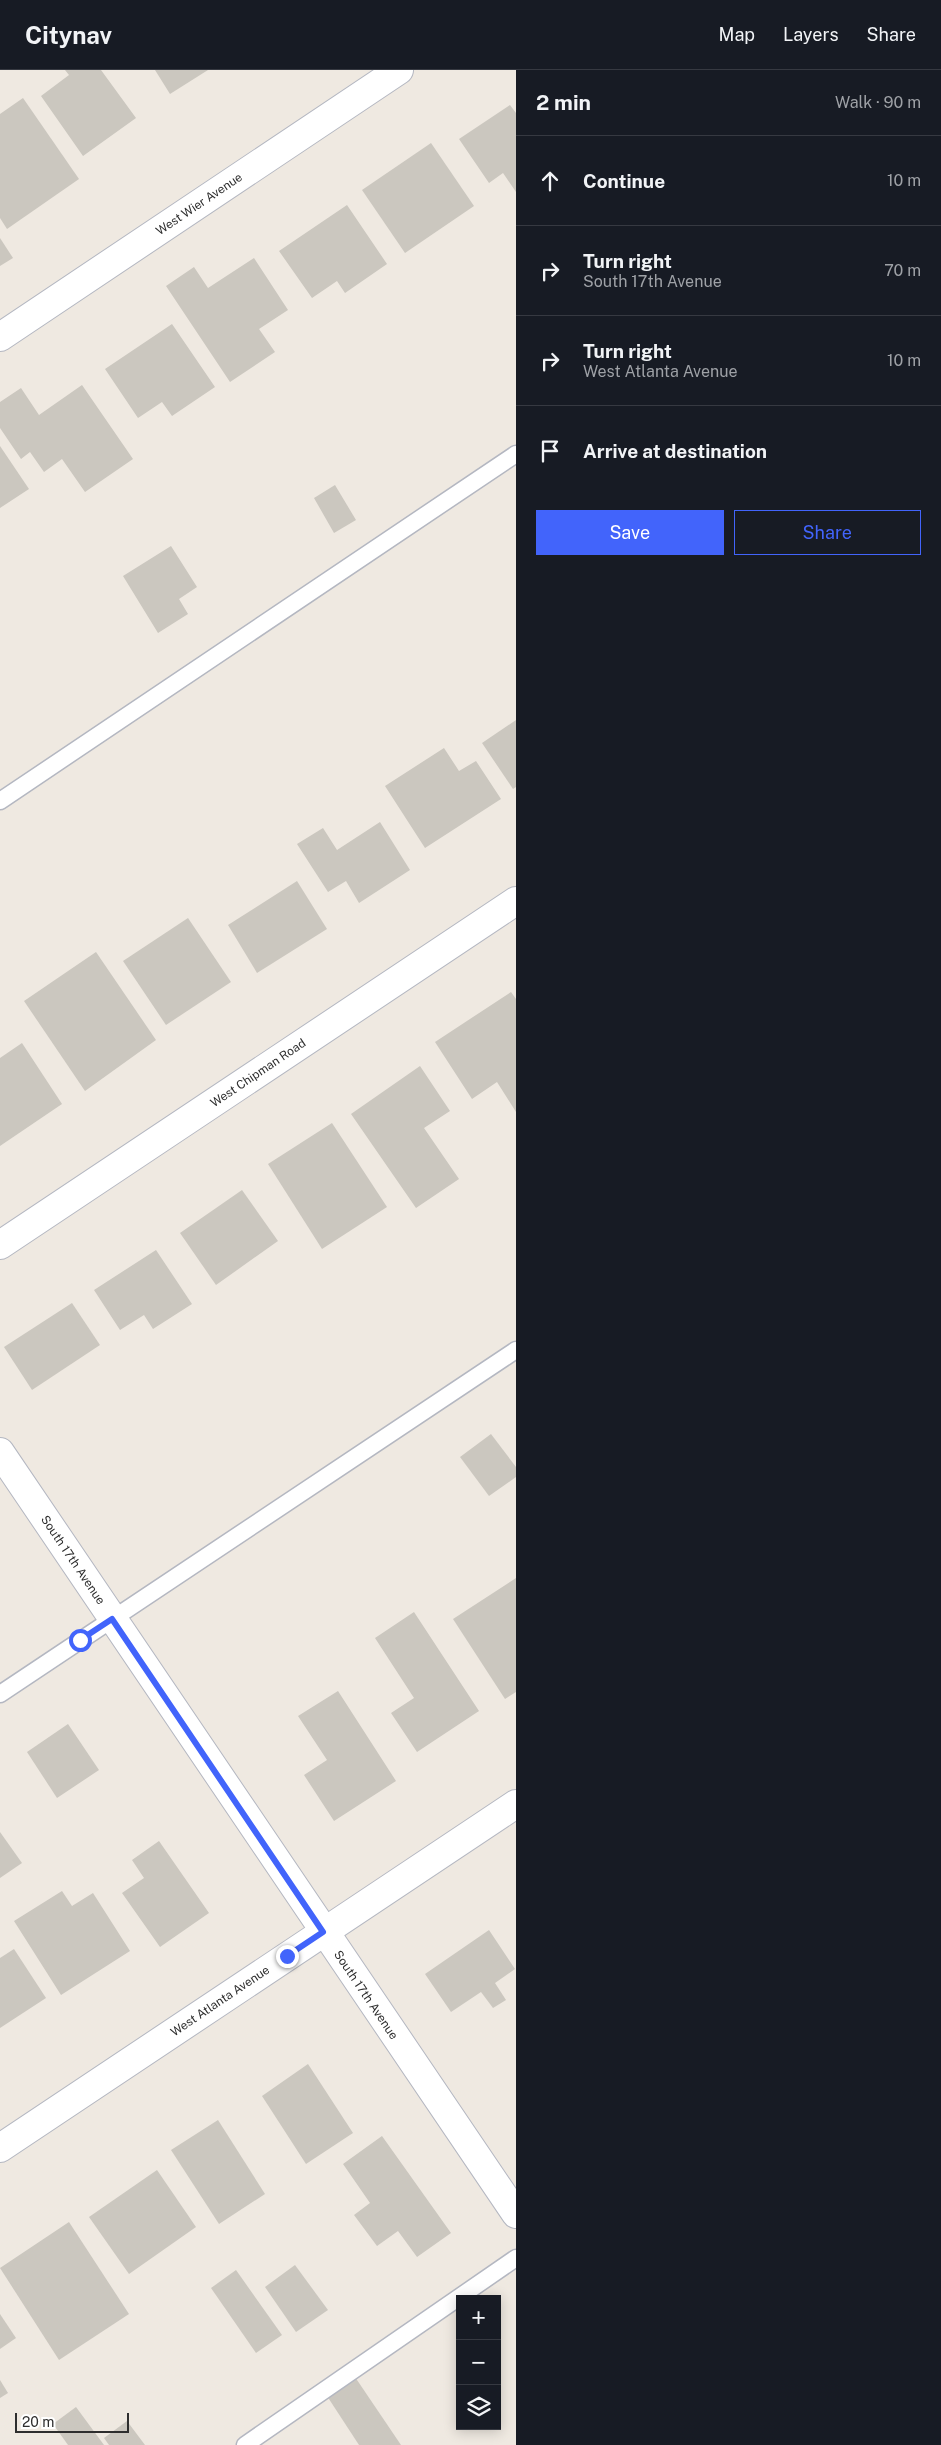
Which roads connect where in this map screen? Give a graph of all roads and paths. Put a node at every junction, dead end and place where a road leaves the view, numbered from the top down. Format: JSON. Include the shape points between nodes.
{"nodes":[{"id":1,"x":399,"y":70,"type":"edge"},
{"id":2,"x":0,"y":337,"type":"edge"},
{"id":3,"x":516,"y":454,"type":"edge"},
{"id":4,"x":0,"y":801,"type":"edge"},
{"id":5,"x":516,"y":901,"type":"edge"},
{"id":6,"x":0,"y":1245,"type":"edge"},
{"id":7,"x":516,"y":1350,"type":"edge"},
{"id":8,"x":0,"y":1452,"type":"edge"},
{"id":9,"x":112,"y":1619,"type":"junction"},
{"id":10,"x":0,"y":1694,"type":"edge"},
{"id":11,"x":516,"y":1804,"type":"edge"},
{"id":12,"x":323,"y":1932,"type":"junction"},
{"id":13,"x":0,"y":2148,"type":"edge"},
{"id":14,"x":516,"y":2214,"type":"edge"},
{"id":15,"x":516,"y":2258,"type":"edge"},
{"id":16,"x":245,"y":2445,"type":"edge"}],
"edges":[{"from":1,"to":2,"type":"street","name":"West Wier Avenue"},
{"from":3,"to":4,"type":"lane"},
{"from":5,"to":6,"type":"street","name":"West Chipman Road"},
{"from":7,"to":9,"type":"lane"},
{"from":8,"to":9,"type":"street","name":"South 17th Avenue"},
{"from":9,"to":10,"type":"lane"},
{"from":9,"to":12,"type":"street","name":"South 17th Avenue"},
{"from":11,"to":12,"type":"street","name":"West Atlanta Avenue"},
{"from":12,"to":13,"type":"street","name":"West Atlanta Avenue"},
{"from":12,"to":14,"type":"street","name":"South 17th Avenue"},
{"from":15,"to":16,"type":"lane"}]}
